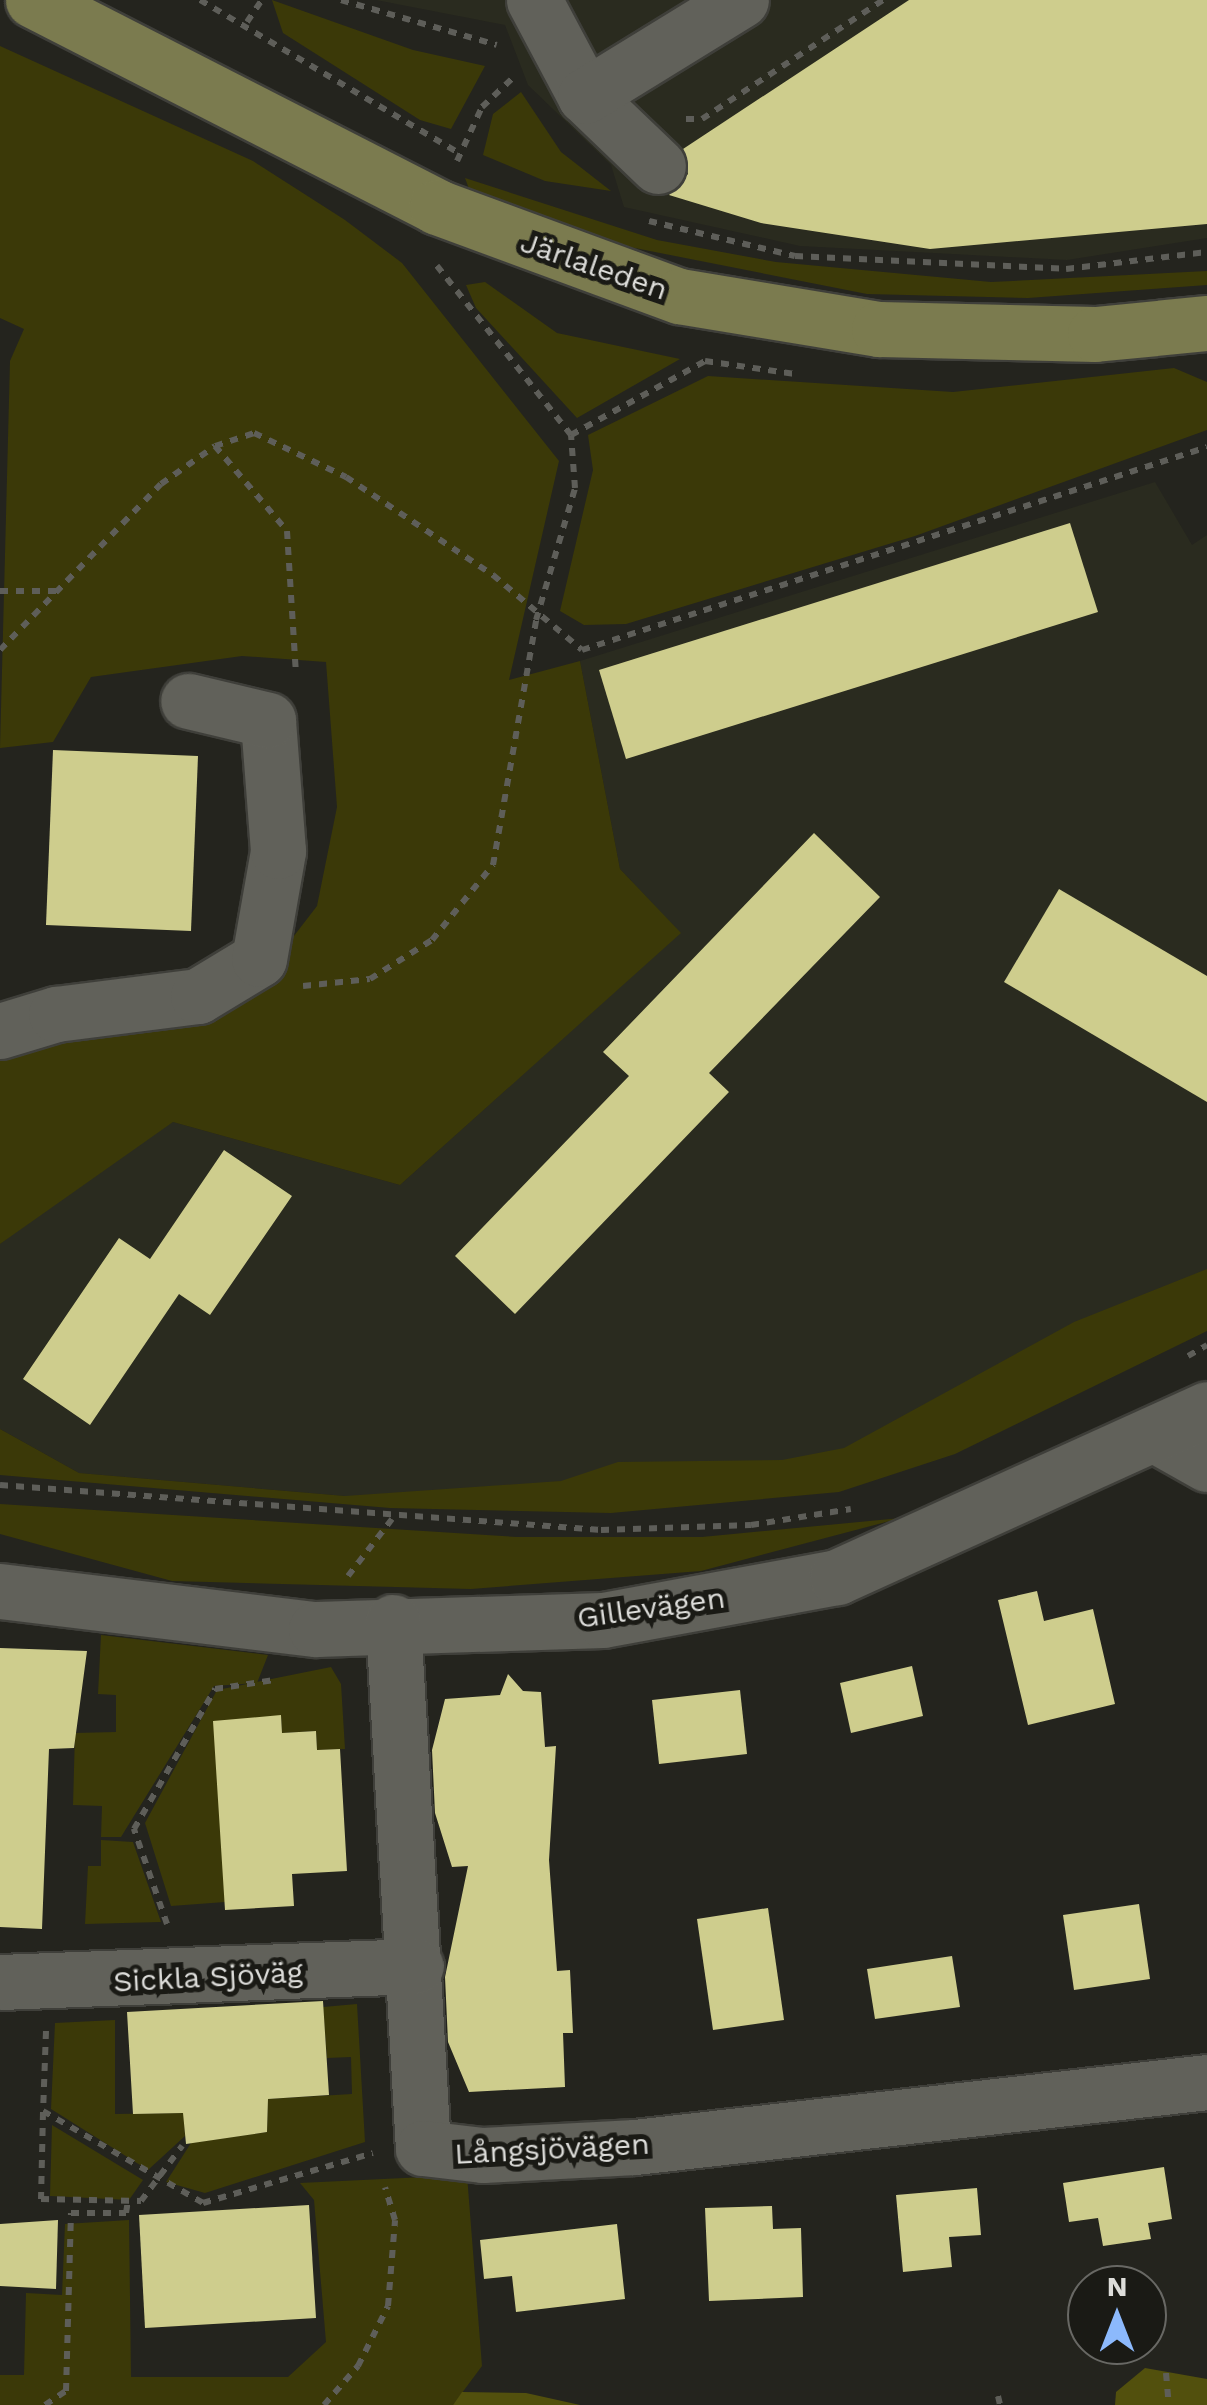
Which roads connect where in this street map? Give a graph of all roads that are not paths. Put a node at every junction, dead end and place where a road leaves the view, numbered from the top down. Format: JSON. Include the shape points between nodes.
{"nodes":[{"id":1,"x":32,"y":0,"type":"edge"},
{"id":2,"x":534,"y":0,"type":"edge"},
{"id":3,"x":741,"y":0,"type":"edge"},
{"id":4,"x":603,"y":88,"type":"junction"},
{"id":5,"x":658,"y":166,"type":"dead end"},
{"id":6,"x":1207,"y":323,"type":"edge"},
{"id":7,"x":188,"y":701,"type":"dead end"},
{"id":8,"x":0,"y":1031,"type":"edge"},
{"id":9,"x":1207,"y":1409,"type":"edge"},
{"id":10,"x":1159,"y":1436,"type":"junction"},
{"id":11,"x":1207,"y":1464,"type":"edge"},
{"id":12,"x":0,"y":1590,"type":"edge"},
{"id":13,"x":393,"y":1622,"type":"junction"},
{"id":14,"x":416,"y":1966,"type":"junction"},
{"id":15,"x":0,"y":1982,"type":"edge"},
{"id":16,"x":1207,"y":2082,"type":"edge"}],
"edges":[{"from":1,"to":6,"type":"main road","name":"Järlaleden","via":[[437,207],[660,291],[878,329],[1095,334]]},
{"from":2,"to":4,"type":"street"},
{"from":3,"to":4,"type":"street"},
{"from":4,"to":5,"type":"street"},
{"from":7,"to":8,"type":"street","via":[[268,720],[278,851],[259,959],[198,996],[56,1014]]},
{"from":9,"to":10,"type":"street","name":"Gillevägen"},
{"from":10,"to":11,"type":"street"},
{"from":10,"to":13,"type":"street","name":"Gillevägen","via":[[837,1577],[603,1620]]},
{"from":12,"to":13,"type":"street","name":"Gillevägen","via":[[273,1626]]},
{"from":13,"to":14,"type":"street","name":"Långsjövägen"},
{"from":14,"to":15,"type":"street","name":"Sickla Sjöväg"},
{"from":14,"to":16,"type":"street","name":"Långsjövägen","via":[[423,2148],[444,2155],[635,2147]]}]}
